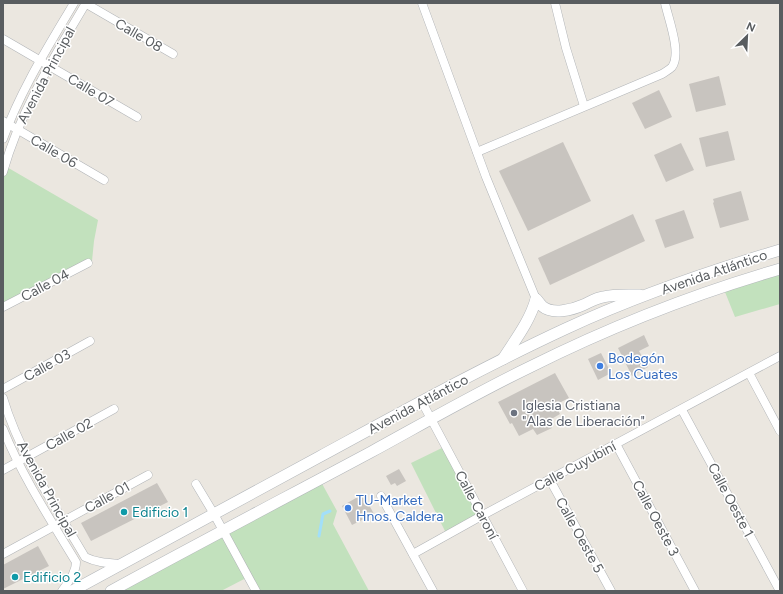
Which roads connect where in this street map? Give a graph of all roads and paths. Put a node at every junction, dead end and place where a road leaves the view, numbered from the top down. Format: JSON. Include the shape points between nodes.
{"nodes":[{"id":1,"x":74,"y":3,"type":"edge"},
{"id":2,"x":85,"y":3,"type":"edge"},
{"id":3,"x":422,"y":3,"type":"edge"},
{"id":4,"x":555,"y":3,"type":"edge"},
{"id":5,"x":665,"y":3,"type":"edge"},
{"id":6,"x":3,"y":39,"type":"edge"},
{"id":7,"x":173,"y":54,"type":"dead end"},
{"id":8,"x":40,"y":60,"type":"junction"},
{"id":9,"x":49,"y":65,"type":"junction"},
{"id":10,"x":584,"y":106,"type":"junction"},
{"id":11,"x":137,"y":117,"type":"dead end"},
{"id":12,"x":6,"y":123,"type":"edge"},
{"id":13,"x":17,"y":130,"type":"junction"},
{"id":14,"x":3,"y":139,"type":"edge"},
{"id":15,"x":477,"y":152,"type":"junction"},
{"id":16,"x":3,"y":172,"type":"edge"},
{"id":17,"x":104,"y":180,"type":"dead end"},
{"id":18,"x":780,"y":250,"type":"edge"},
{"id":19,"x":88,"y":263,"type":"dead end"},
{"id":20,"x":780,"y":269,"type":"edge"},
{"id":21,"x":646,"y":295,"type":"junction"},
{"id":22,"x":536,"y":299,"type":"junction"},
{"id":23,"x":3,"y":307,"type":"edge"},
{"id":24,"x":90,"y":341,"type":"dead end"},
{"id":25,"x":780,"y":356,"type":"edge"},
{"id":26,"x":502,"y":360,"type":"junction"},
{"id":27,"x":749,"y":373,"type":"junction"},
{"id":28,"x":3,"y":389,"type":"edge"},
{"id":29,"x":3,"y":398,"type":"edge"},
{"id":30,"x":422,"y":402,"type":"junction"},
{"id":31,"x":114,"y":410,"type":"dead end"},
{"id":32,"x":682,"y":410,"type":"junction"},
{"id":33,"x":432,"y":419,"type":"junction"},
{"id":34,"x":3,"y":429,"type":"edge"},
{"id":35,"x":780,"y":432,"type":"edge"},
{"id":36,"x":616,"y":444,"type":"junction"},
{"id":37,"x":27,"y":457,"type":"junction"},
{"id":38,"x":18,"y":462,"type":"junction"},
{"id":39,"x":3,"y":470,"type":"edge"},
{"id":40,"x":148,"y":475,"type":"dead end"},
{"id":41,"x":550,"y":480,"type":"junction"},
{"id":42,"x":196,"y":484,"type":"dead end"},
{"id":43,"x":381,"y":496,"type":"dead end"},
{"id":44,"x":214,"y":514,"type":"junction"},
{"id":45,"x":483,"y":515,"type":"junction"},
{"id":46,"x":64,"y":521,"type":"junction"},
{"id":47,"x":54,"y":526,"type":"junction"},
{"id":48,"x":223,"y":530,"type":"junction"},
{"id":49,"x":3,"y":554,"type":"edge"},
{"id":50,"x":413,"y":554,"type":"junction"},
{"id":51,"x":122,"y":564,"type":"junction"},
{"id":52,"x":62,"y":591,"type":"edge"},
{"id":53,"x":72,"y":591,"type":"edge"},
{"id":54,"x":111,"y":591,"type":"edge"},
{"id":55,"x":256,"y":591,"type":"edge"},
{"id":56,"x":433,"y":591,"type":"edge"},
{"id":57,"x":523,"y":591,"type":"edge"},
{"id":58,"x":610,"y":591,"type":"edge"},
{"id":59,"x":695,"y":591,"type":"edge"},
{"id":60,"x":780,"y":591,"type":"edge"}],
"edges":[{"from":1,"to":8,"type":"street","name":"Avenida Principal"},
{"from":2,"to":7,"type":"street","name":"Calle 08"},
{"from":2,"to":9,"type":"street","name":"Avenida Principal"},
{"from":3,"to":15,"type":"street"},
{"from":4,"to":10,"type":"street"},
{"from":5,"to":10,"type":"street","via":[[676,52],[670,69]]},
{"from":6,"to":8,"type":"street","name":"Calle 07"},
{"from":8,"to":9,"type":"street","name":"Calle 07"},
{"from":8,"to":12,"type":"street","name":"Avenida Principal"},
{"from":9,"to":11,"type":"street","name":"Calle 07"},
{"from":9,"to":13,"type":"street","name":"Avenida Principal"},
{"from":10,"to":15,"type":"street"},
{"from":12,"to":13,"type":"street","name":"Calle 06"},
{"from":12,"to":14,"type":"street","name":"Avenida Principal"},
{"from":13,"to":16,"type":"street","name":"Avenida Principal"},
{"from":13,"to":17,"type":"street","name":"Calle 06"},
{"from":15,"to":22,"type":"street"},
{"from":18,"to":21,"type":"main road","name":"Avenida Atlántico","via":[[719,268]]},
{"from":19,"to":23,"type":"street","name":"Calle 04"},
{"from":20,"to":33,"type":"main road","name":"Avenida Atlántico","via":[[684,300],[599,334],[530,366]]},
{"from":21,"to":22,"type":"main road","via":[[605,296],[566,311],[548,309]]},
{"from":21,"to":26,"type":"main road","name":"Avenida Atlántico"},
{"from":22,"to":26,"type":"main road","via":[[529,317]]},
{"from":24,"to":28,"type":"street","name":"Calle 03"},
{"from":25,"to":27,"type":"street","name":"Calle Cuyubiní"},
{"from":26,"to":30,"type":"main road","name":"Avenida Atlántico"},
{"from":27,"to":32,"type":"street","name":"Calle Cuyubiní"},
{"from":27,"to":35,"type":"street"},
{"from":29,"to":37,"type":"street","name":"Avenida Principal"},
{"from":30,"to":33,"type":"street","name":"Calle Caroní"},
{"from":30,"to":44,"type":"main road","name":"Avenida Atlántico"},
{"from":31,"to":37,"type":"street","name":"Calle 02"},
{"from":32,"to":36,"type":"street","name":"Calle Cuyubiní"},
{"from":32,"to":60,"type":"street","name":"Calle Oeste 1"},
{"from":33,"to":45,"type":"street","name":"Calle Caroní"},
{"from":33,"to":48,"type":"main road","name":"Avenida Atlántico"},
{"from":34,"to":38,"type":"street","name":"Avenida Principal"},
{"from":36,"to":41,"type":"street","name":"Calle Cuyubiní"},
{"from":36,"to":59,"type":"street","name":"Calle Oeste 3"},
{"from":37,"to":38,"type":"street","name":"Calle 02"},
{"from":37,"to":46,"type":"street","name":"Avenida Principal"},
{"from":38,"to":39,"type":"street","name":"Calle 02"},
{"from":38,"to":47,"type":"street","name":"Avenida Principal"},
{"from":40,"to":46,"type":"street","name":"Calle 01"},
{"from":41,"to":45,"type":"street","name":"Calle Cuyubiní"},
{"from":41,"to":58,"type":"street","name":"Calle Oeste 5"},
{"from":42,"to":44,"type":"street"},
{"from":43,"to":50,"type":"street"},
{"from":44,"to":48,"type":"street"},
{"from":44,"to":51,"type":"main road","name":"Avenida Atlántico"},
{"from":45,"to":50,"type":"street","name":"Calle Cuyubiní"},
{"from":45,"to":57,"type":"street","name":"Calle Caroní"},
{"from":46,"to":47,"type":"street","name":"Calle 01"},
{"from":46,"to":51,"type":"street","name":"Avenida Principal","via":[[85,557],[99,563]]},
{"from":47,"to":49,"type":"street","name":"Calle 01"},
{"from":47,"to":52,"type":"street","name":"Avenida Principal","via":[[76,562],[73,575]]},
{"from":48,"to":54,"type":"main road","name":"Avenida Atlántico"},
{"from":48,"to":55,"type":"street"},
{"from":50,"to":56,"type":"street"},
{"from":51,"to":53,"type":"main road","name":"Avenida Atlántico"}]}
